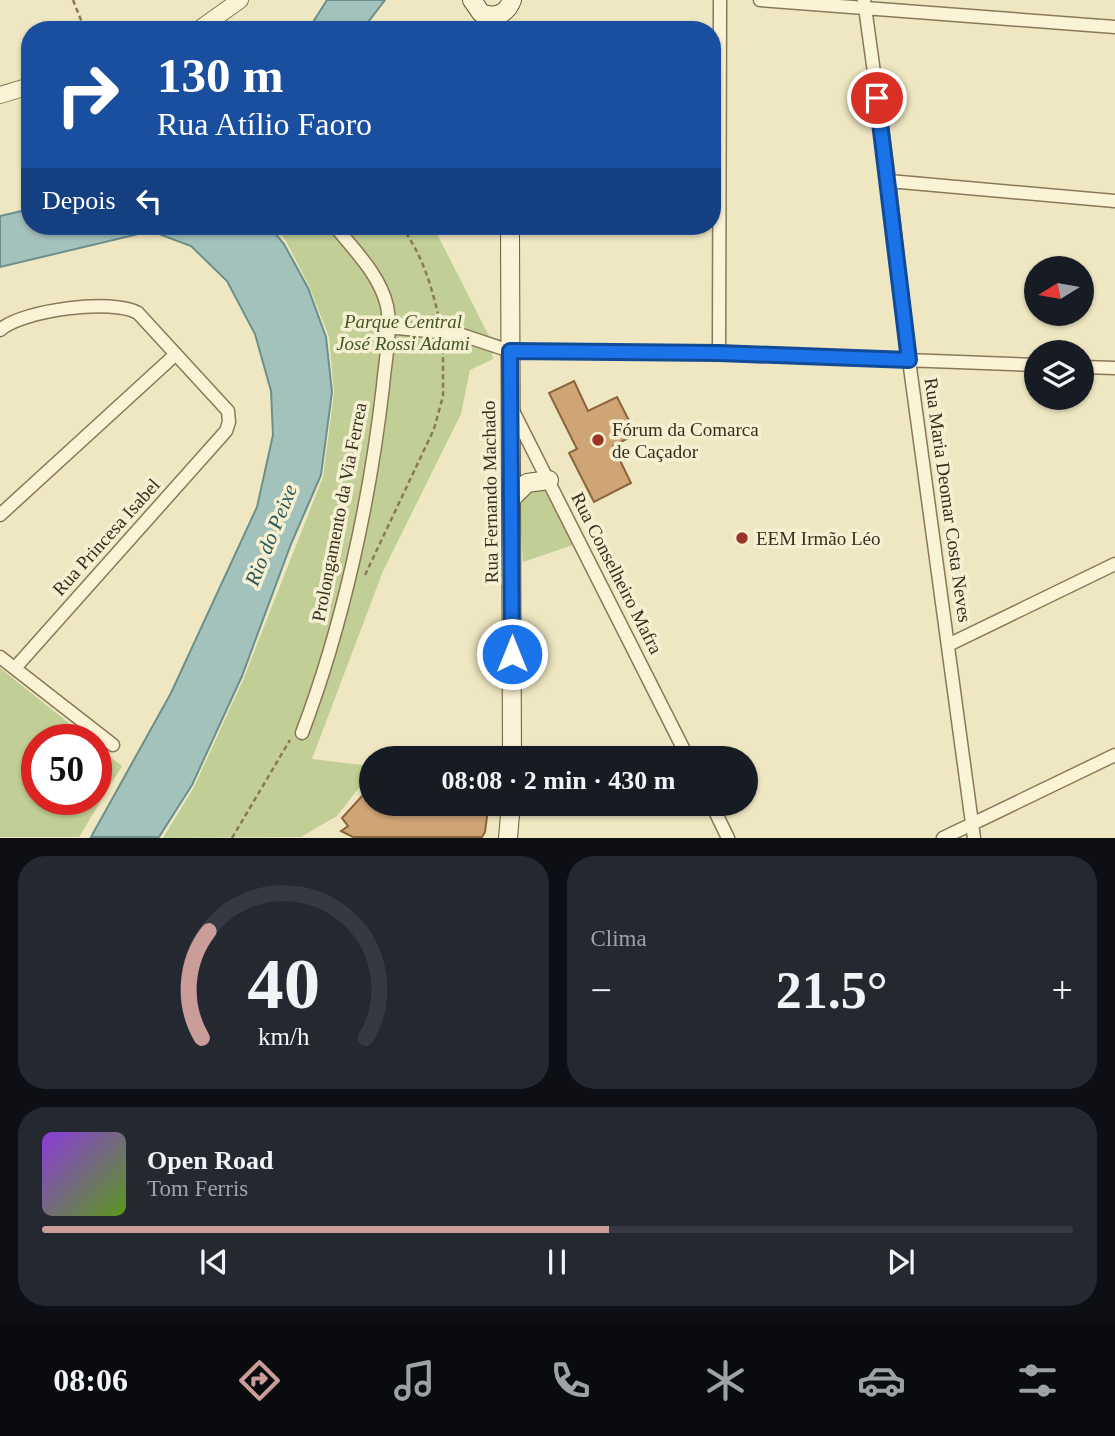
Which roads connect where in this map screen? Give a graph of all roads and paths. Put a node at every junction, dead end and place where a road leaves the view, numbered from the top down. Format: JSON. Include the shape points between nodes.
{"nodes":[{"id":1,"x":73,"y":0,"type":"edge"},
{"id":2,"x":240,"y":0,"type":"edge"},
{"id":3,"x":455,"y":0,"type":"edge"},
{"id":4,"x":720,"y":0,"type":"edge"},
{"id":5,"x":760,"y":0,"type":"edge"},
{"id":6,"x":864,"y":4,"type":"edge"},
{"id":7,"x":477,"y":7,"type":"edge"},
{"id":8,"x":506,"y":15,"type":"edge"},
{"id":9,"x":81,"y":21,"type":"edge"},
{"id":10,"x":211,"y":21,"type":"edge"},
{"id":11,"x":720,"y":21,"type":"edge"},
{"id":12,"x":1115,"y":27,"type":"edge"},
{"id":13,"x":21,"y":89,"type":"edge"},
{"id":14,"x":0,"y":95,"type":"edge"},
{"id":15,"x":889,"y":181,"type":"junction"},
{"id":16,"x":1115,"y":201,"type":"edge"},
{"id":17,"x":342,"y":235,"type":"edge"},
{"id":18,"x":510,"y":235,"type":"edge"},
{"id":19,"x":719,"y":235,"type":"edge"},
{"id":20,"x":387,"y":327,"type":"junction"},
{"id":21,"x":0,"y":330,"type":"edge"},
{"id":22,"x":510,"y":351,"type":"junction"},
{"id":23,"x":719,"y":353,"type":"junction"},
{"id":24,"x":176,"y":354,"type":"junction"},
{"id":25,"x":909,"y":360,"type":"junction"},
{"id":26,"x":1024,"y":365,"type":"edge"},
{"id":27,"x":1094,"y":367,"type":"edge"},
{"id":28,"x":1115,"y":368,"type":"edge"},
{"id":29,"x":510,"y":406,"type":"junction"},
{"id":30,"x":549,"y":480,"type":"junction"},
{"id":31,"x":512,"y":498,"type":"junction"},
{"id":32,"x":0,"y":514,"type":"edge"},
{"id":33,"x":1115,"y":564,"type":"edge"},
{"id":34,"x":948,"y":645,"type":"junction"},
{"id":35,"x":0,"y":657,"type":"edge"},
{"id":36,"x":15,"y":668,"type":"junction"},
{"id":37,"x":302,"y":733,"type":"dead end"},
{"id":38,"x":113,"y":745,"type":"dead end"},
{"id":39,"x":512,"y":746,"type":"edge"},
{"id":40,"x":682,"y":746,"type":"edge"},
{"id":41,"x":1115,"y":755,"type":"edge"},
{"id":42,"x":510,"y":816,"type":"edge"},
{"id":43,"x":717,"y":816,"type":"edge"},
{"id":44,"x":972,"y":823,"type":"junction"},
{"id":45,"x":508,"y":838,"type":"edge"},
{"id":46,"x":728,"y":838,"type":"edge"},
{"id":47,"x":943,"y":838,"type":"edge"},
{"id":48,"x":974,"y":838,"type":"edge"}],
"edges":[{"from":1,"to":9,"type":"path"},
{"from":2,"to":10,"type":"street"},
{"from":3,"to":7,"type":"main road"},
{"from":4,"to":11,"type":"street"},
{"from":5,"to":6,"type":"street"},
{"from":6,"to":12,"type":"street"},
{"from":6,"to":15,"type":"street","name":"Rua Maria Deomar Costa Neves"},
{"from":7,"to":8,"type":"main road","via":[[487,16]]},
{"from":13,"to":14,"type":"street"},
{"from":15,"to":16,"type":"street"},
{"from":15,"to":25,"type":"street","name":"Rua Maria Deomar Costa Neves"},
{"from":17,"to":20,"type":"street","name":"Prolongamento da Via Ferrea","via":[[376,279],[387,308]]},
{"from":18,"to":22,"type":"main road","name":"Rua Fernando Machado"},
{"from":19,"to":23,"type":"street"},
{"from":20,"to":22,"type":"street","via":[[459,334]]},
{"from":20,"to":37,"type":"street","name":"Prolongamento da Via Ferrea","via":[[380,410],[365,497],[335,634]]},
{"from":21,"to":24,"type":"street","via":[[28,314],[112,305],[138,313]]},
{"from":22,"to":23,"type":"street"},
{"from":22,"to":29,"type":"main road","name":"Rua Fernando Machado"},
{"from":23,"to":25,"type":"street"},
{"from":24,"to":32,"type":"street"},
{"from":24,"to":36,"type":"street","name":"Rua Princesa Isabel","via":[[228,411],[226,431]]},
{"from":25,"to":26,"type":"street"},
{"from":25,"to":34,"type":"street","name":"Rua Maria Deomar Costa Neves"},
{"from":27,"to":28,"type":"street"},
{"from":29,"to":30,"type":"street","name":"Rua Conselheiro Mafra"},
{"from":29,"to":31,"type":"main road","name":"Rua Fernando Machado"},
{"from":30,"to":31,"type":"main road","via":[[527,483]]},
{"from":30,"to":40,"type":"street","name":"Rua Conselheiro Mafra"},
{"from":31,"to":39,"type":"main road","name":"Rua Fernando Machado"},
{"from":33,"to":34,"type":"street"},
{"from":34,"to":44,"type":"street","name":"Rua Maria Deomar Costa Neves"},
{"from":35,"to":36,"type":"street"},
{"from":36,"to":38,"type":"street"},
{"from":41,"to":44,"type":"street"},
{"from":42,"to":45,"type":"main road"},
{"from":43,"to":46,"type":"street"},
{"from":44,"to":47,"type":"street"},
{"from":44,"to":48,"type":"street","name":"Rua Maria Deomar Costa Neves"}]}
